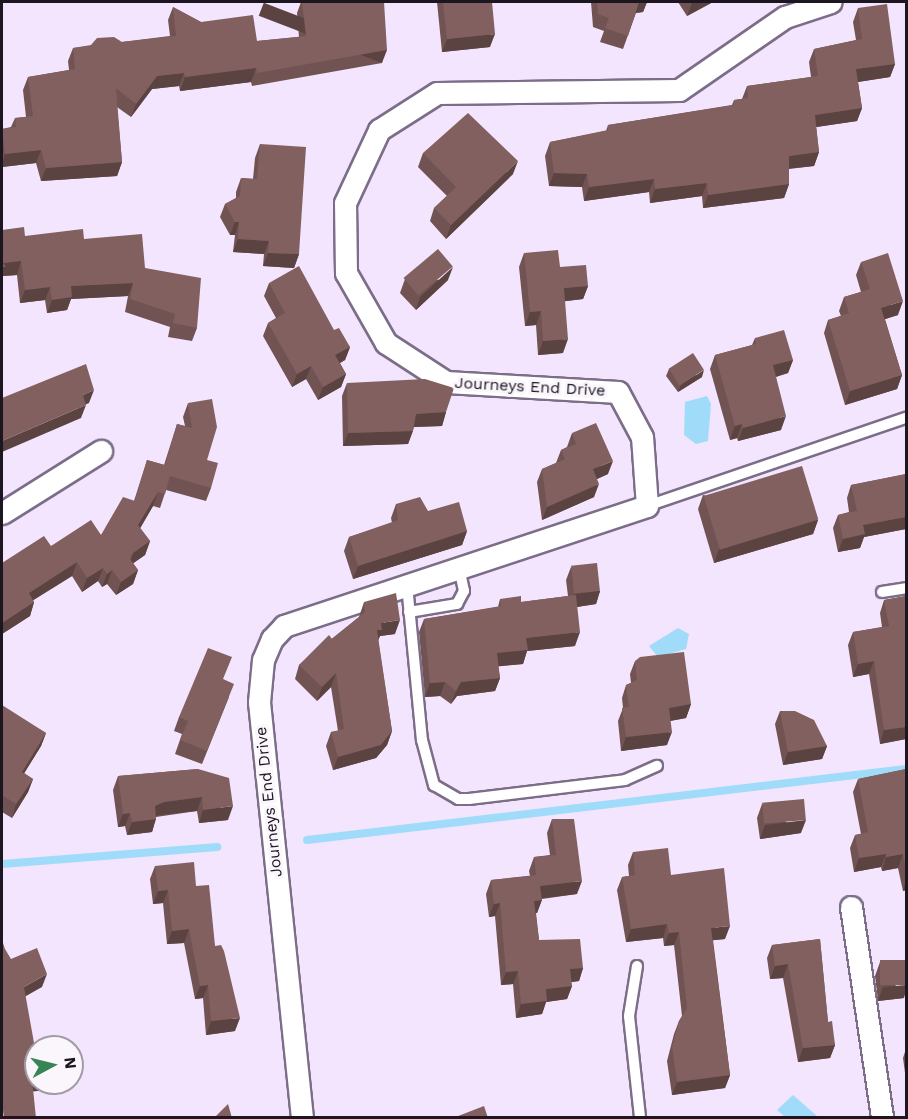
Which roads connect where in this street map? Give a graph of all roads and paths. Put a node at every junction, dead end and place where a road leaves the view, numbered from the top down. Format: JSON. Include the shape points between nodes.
{"nodes":[{"id":1,"x":831,"y":2,"type":"edge"},
{"id":2,"x":906,"y":418,"type":"edge"},
{"id":3,"x":101,"y":451,"type":"dead end"},
{"id":4,"x":647,"y":506,"type":"junction"},
{"id":5,"x":2,"y":513,"type":"edge"},
{"id":6,"x":459,"y":568,"type":"junction"},
{"id":7,"x":406,"y":585,"type":"junction"},
{"id":8,"x":906,"y":588,"type":"edge"},
{"id":9,"x":882,"y":591,"type":"dead end"},
{"id":10,"x":409,"y":612,"type":"junction"},
{"id":11,"x":657,"y":766,"type":"dead end"},
{"id":12,"x":851,"y":907,"type":"dead end"},
{"id":13,"x":637,"y":966,"type":"dead end"},
{"id":14,"x":302,"y":1118,"type":"edge"},
{"id":15,"x":640,"y":1118,"type":"edge"},
{"id":16,"x":882,"y":1118,"type":"edge"}],
"edges":[{"from":1,"to":4,"type":"street","name":"Journeys End Drive","via":[[785,17],[679,90],[437,93],[379,130],[345,203],[346,273],[386,343],[446,382],[618,392],[642,437]]},
{"from":2,"to":4,"type":"lane"},
{"from":3,"to":5,"type":"street"},
{"from":4,"to":6,"type":"street","name":"Journeys End Drive"},
{"from":6,"to":7,"type":"street","name":"Journeys End Drive"},
{"from":6,"to":10,"type":"lane","via":[[464,591],[457,604]]},
{"from":7,"to":10,"type":"lane"},
{"from":7,"to":14,"type":"street","name":"Journeys End Drive","via":[[285,626],[272,639],[263,660],[259,702]]},
{"from":8,"to":9,"type":"lane"},
{"from":10,"to":11,"type":"lane","via":[[425,759],[434,785],[446,793],[469,799],[592,785],[625,780]]},
{"from":12,"to":16,"type":"street"},
{"from":13,"to":15,"type":"lane","via":[[628,1016]]}]}
